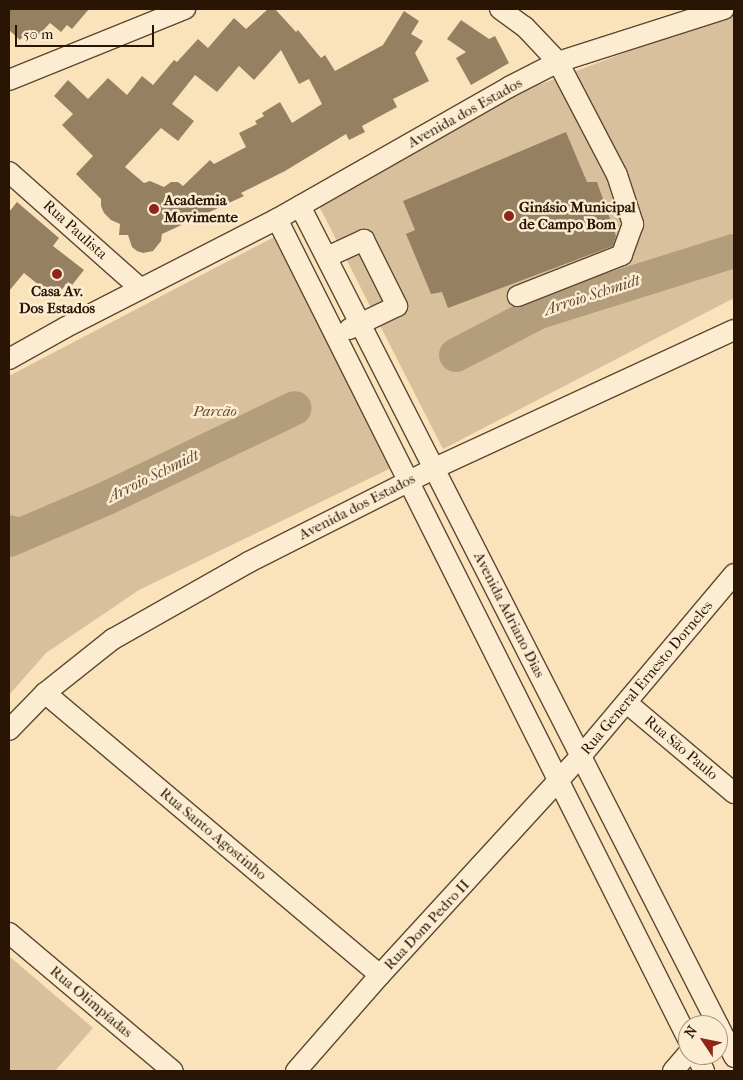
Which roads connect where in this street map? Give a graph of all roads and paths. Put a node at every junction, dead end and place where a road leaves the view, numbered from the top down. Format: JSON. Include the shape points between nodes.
{"nodes":[{"id":1,"x":185,"y":9,"type":"edge"},
{"id":2,"x":500,"y":9,"type":"edge"},
{"id":3,"x":724,"y":9,"type":"edge"},
{"id":4,"x":558,"y":62,"type":"junction"},
{"id":5,"x":9,"y":80,"type":"edge"},
{"id":6,"x":9,"y":172,"type":"edge"},
{"id":7,"x":300,"y":206,"type":"junction"},
{"id":8,"x":277,"y":220,"type":"junction"},
{"id":9,"x":327,"y":257,"type":"junction"},
{"id":10,"x":141,"y":289,"type":"junction"},
{"id":11,"x":518,"y":296,"type":"dead end"},
{"id":12,"x":361,"y":324,"type":"junction"},
{"id":13,"x":734,"y":330,"type":"edge"},
{"id":14,"x":335,"y":336,"type":"junction"},
{"id":15,"x":9,"y":359,"type":"edge"},
{"id":16,"x":435,"y":468,"type":"junction"},
{"id":17,"x":407,"y":482,"type":"junction"},
{"id":18,"x":734,"y":574,"type":"edge"},
{"id":19,"x":45,"y":693,"type":"junction"},
{"id":20,"x":627,"y":704,"type":"junction"},
{"id":21,"x":9,"y":730,"type":"edge"},
{"id":22,"x":581,"y":756,"type":"junction"},
{"id":23,"x":560,"y":780,"type":"junction"},
{"id":24,"x":734,"y":793,"type":"edge"},
{"id":25,"x":9,"y":933,"type":"edge"},
{"id":26,"x":380,"y":975,"type":"junction"},
{"id":27,"x":712,"y":1015,"type":"edge"},
{"id":28,"x":678,"y":1019,"type":"edge"},
{"id":29,"x":728,"y":1046,"type":"edge"},
{"id":30,"x":734,"y":1057,"type":"edge"},
{"id":31,"x":173,"y":1071,"type":"edge"},
{"id":32,"x":296,"y":1071,"type":"edge"}],
"edges":[{"from":1,"to":5,"type":"street"},
{"from":2,"to":4,"type":"street","via":[[525,28]]},
{"from":3,"to":4,"type":"street","name":"Avenida dos Estados"},
{"from":4,"to":7,"type":"street","name":"Avenida dos Estados"},
{"from":4,"to":11,"type":"street","via":[[617,175],[633,224],[622,255]]},
{"from":6,"to":10,"type":"street","name":"Rua Paulista"},
{"from":7,"to":8,"type":"street","name":"Avenida dos Estados"},
{"from":7,"to":9,"type":"street","name":"Avenida Adriano Dias"},
{"from":8,"to":10,"type":"street","name":"Avenida dos Estados"},
{"from":8,"to":14,"type":"street","name":"Avenida Adriano Dias"},
{"from":9,"to":12,"type":"street","name":"Avenida Adriano Dias"},
{"from":9,"to":12,"type":"street","via":[[364,240],[396,306]]},
{"from":10,"to":15,"type":"street","name":"Avenida dos Estados"},
{"from":12,"to":14,"type":"street"},
{"from":12,"to":16,"type":"street","name":"Avenida Adriano Dias"},
{"from":13,"to":16,"type":"street","name":"Avenida dos Estados"},
{"from":14,"to":17,"type":"street","name":"Avenida Adriano Dias"},
{"from":16,"to":17,"type":"street","name":"Avenida dos Estados"},
{"from":16,"to":22,"type":"street","name":"Avenida Adriano Dias"},
{"from":17,"to":19,"type":"street","name":"Avenida dos Estados","via":[[249,562],[113,639]]},
{"from":17,"to":23,"type":"street","name":"Avenida Adriano Dias"},
{"from":18,"to":20,"type":"street","name":"Rua General Ernesto Dorneles"},
{"from":19,"to":21,"type":"street","name":"Avenida dos Estados"},
{"from":19,"to":26,"type":"street","name":"Rua Santo Agostinho"},
{"from":20,"to":22,"type":"street","name":"Rua General Ernesto Dorneles"},
{"from":20,"to":24,"type":"street","name":"Rua São Paulo"},
{"from":22,"to":23,"type":"street","name":"Rua General Ernesto Dorneles"},
{"from":22,"to":27,"type":"street","name":"Avenida Adriano Dias"},
{"from":23,"to":26,"type":"street","name":"Rua Dom Pedro II"},
{"from":23,"to":28,"type":"street","name":"Avenida Adriano Dias"},
{"from":25,"to":31,"type":"street","name":"Rua Olimpíadas"},
{"from":26,"to":32,"type":"street","name":"Rua Dom Pedro II"},
{"from":29,"to":30,"type":"street","name":"Avenida Adriano Dias"}]}
